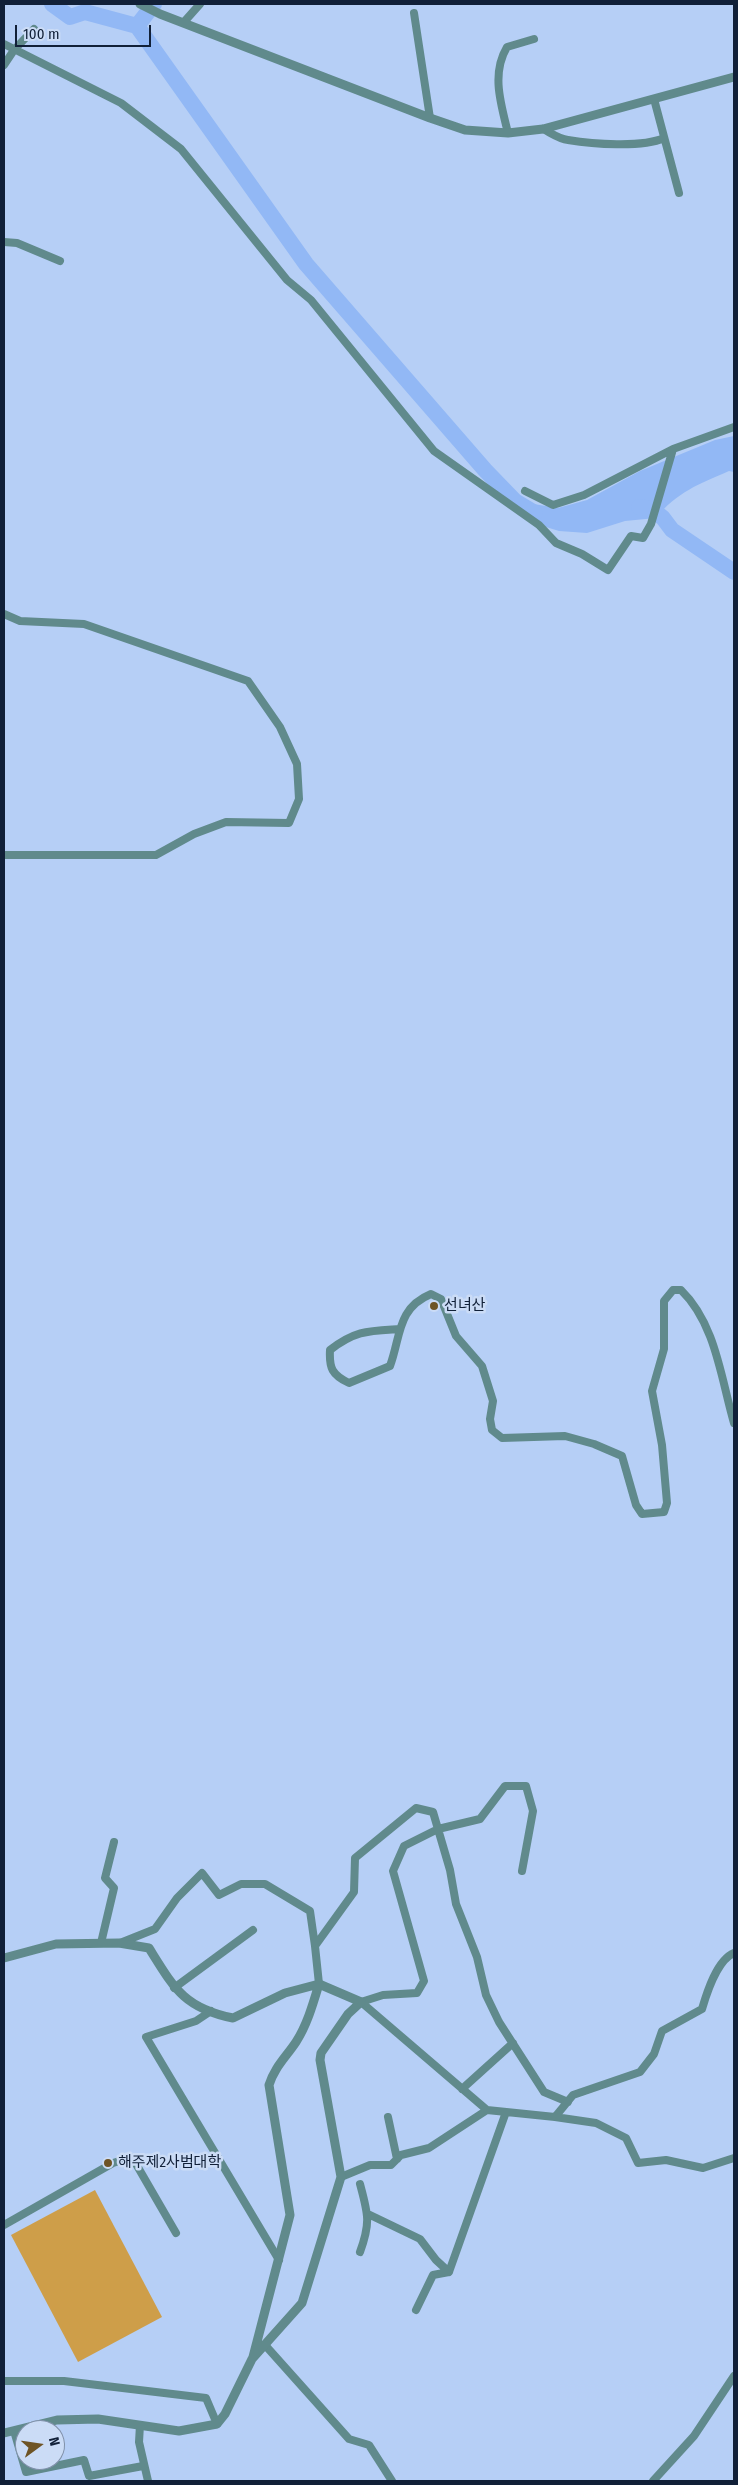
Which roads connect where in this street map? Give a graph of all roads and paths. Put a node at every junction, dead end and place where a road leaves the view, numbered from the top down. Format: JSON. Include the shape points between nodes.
{"nodes":[{"id":1,"x":141,"y":4,"type":"edge"},
{"id":2,"x":200,"y":4,"type":"edge"},
{"id":3,"x":414,"y":13,"type":"dead end"},
{"id":4,"x":184,"y":22,"type":"junction"},
{"id":5,"x":34,"y":29,"type":"dead end"},
{"id":6,"x":534,"y":39,"type":"dead end"},
{"id":7,"x":4,"y":44,"type":"edge"},
{"id":8,"x":14,"y":50,"type":"junction"},
{"id":9,"x":4,"y":65,"type":"edge"},
{"id":10,"x":734,"y":77,"type":"edge"},
{"id":11,"x":654,"y":99,"type":"junction"},
{"id":12,"x":430,"y":118,"type":"junction"},
{"id":13,"x":543,"y":130,"type":"junction"},
{"id":14,"x":508,"y":133,"type":"junction"},
{"id":15,"x":664,"y":138,"type":"junction"},
{"id":16,"x":678,"y":193,"type":"dead end"},
{"id":17,"x":4,"y":242,"type":"edge"},
{"id":18,"x":60,"y":261,"type":"dead end"},
{"id":19,"x":734,"y":427,"type":"edge"},
{"id":20,"x":672,"y":453,"type":"junction"},
{"id":21,"x":525,"y":491,"type":"dead end"},
{"id":22,"x":4,"y":614,"type":"edge"},
{"id":23,"x":4,"y":855,"type":"edge"},
{"id":24,"x":400,"y":1329,"type":"junction"},
{"id":25,"x":734,"y":1423,"type":"edge"},
{"id":26,"x":438,"y":1829,"type":"junction"},
{"id":27,"x":114,"y":1842,"type":"dead end"},
{"id":28,"x":522,"y":1871,"type":"dead end"},
{"id":29,"x":253,"y":1930,"type":"dead end"},
{"id":30,"x":101,"y":1943,"type":"junction"},
{"id":31,"x":119,"y":1943,"type":"junction"},
{"id":32,"x":315,"y":1946,"type":"junction"},
{"id":33,"x":734,"y":1953,"type":"edge"},
{"id":34,"x":4,"y":1958,"type":"edge"},
{"id":35,"x":319,"y":1984,"type":"junction"},
{"id":36,"x":174,"y":1988,"type":"junction"},
{"id":37,"x":361,"y":2002,"type":"junction"},
{"id":38,"x":211,"y":2011,"type":"junction"},
{"id":39,"x":513,"y":2043,"type":"junction"},
{"id":40,"x":462,"y":2089,"type":"junction"},
{"id":41,"x":568,"y":2102,"type":"junction"},
{"id":42,"x":487,"y":2110,"type":"junction"},
{"id":43,"x":506,"y":2112,"type":"junction"},
{"id":44,"x":555,"y":2116,"type":"junction"},
{"id":45,"x":388,"y":2117,"type":"dead end"},
{"id":46,"x":734,"y":2158,"type":"edge"},
{"id":47,"x":397,"y":2159,"type":"junction"},
{"id":48,"x":341,"y":2177,"type":"junction"},
{"id":49,"x":360,"y":2184,"type":"dead end"},
{"id":50,"x":368,"y":2214,"type":"junction"},
{"id":51,"x":4,"y":2225,"type":"edge"},
{"id":52,"x":176,"y":2233,"type":"dead end"},
{"id":53,"x":360,"y":2252,"type":"dead end"},
{"id":54,"x":279,"y":2260,"type":"junction"},
{"id":55,"x":449,"y":2272,"type":"junction"},
{"id":56,"x":416,"y":2310,"type":"dead end"},
{"id":57,"x":265,"y":2345,"type":"junction"},
{"id":58,"x":252,"y":2359,"type":"junction"},
{"id":59,"x":734,"y":2376,"type":"edge"},
{"id":60,"x":4,"y":2381,"type":"edge"},
{"id":61,"x":217,"y":2424,"type":"junction"},
{"id":62,"x":140,"y":2425,"type":"junction"},
{"id":63,"x":14,"y":2430,"type":"junction"},
{"id":64,"x":4,"y":2433,"type":"edge"},
{"id":65,"x":144,"y":2466,"type":"junction"},
{"id":66,"x":148,"y":2481,"type":"edge"},
{"id":67,"x":392,"y":2481,"type":"edge"},
{"id":68,"x":653,"y":2481,"type":"edge"}],
"edges":[{"from":1,"to":4,"type":"street"},
{"from":2,"to":4,"type":"street"},
{"from":3,"to":12,"type":"street"},
{"from":4,"to":12,"type":"street"},
{"from":5,"to":8,"type":"street"},
{"from":6,"to":14,"type":"street","via":[[507,47],[502,55],[497,84]]},
{"from":7,"to":8,"type":"street"},
{"from":8,"to":9,"type":"street"},
{"from":8,"to":20,"type":"street","via":[[121,103],[181,149],[287,280],[311,300],[434,451],[539,525],[556,543],[608,570],[631,536],[643,538],[651,523]]},
{"from":10,"to":11,"type":"street"},
{"from":11,"to":13,"type":"street"},
{"from":11,"to":15,"type":"street"},
{"from":12,"to":14,"type":"street","via":[[465,130]]},
{"from":13,"to":14,"type":"street"},
{"from":13,"to":15,"type":"street","via":[[566,140],[637,144]]},
{"from":15,"to":16,"type":"street"},
{"from":17,"to":18,"type":"street","via":[[17,243]]},
{"from":19,"to":20,"type":"street"},
{"from":20,"to":21,"type":"street","via":[[584,495],[553,505]]},
{"from":22,"to":23,"type":"street","via":[[20,621],[84,624],[248,681],[280,727],[297,764],[299,799],[289,823],[226,822],[194,834],[156,855]]},
{"from":24,"to":24,"type":"street","via":[[390,1366],[349,1383],[336,1377],[329,1366],[330,1350],[358,1332]]},
{"from":24,"to":25,"type":"street","via":[[402,1318],[419,1299],[431,1294],[441,1299],[456,1336],[482,1366],[493,1401],[492,1430],[502,1438],[565,1436],[622,1456],[636,1505],[642,1514],[656,1514],[664,1512],[667,1503],[662,1445],[652,1391],[664,1348],[664,1301],[673,1290],[680,1290],[709,1335]]},
{"from":26,"to":28,"type":"street","via":[[480,1819],[505,1786],[526,1786],[534,1812]]},
{"from":26,"to":32,"type":"street","via":[[432,1812],[416,1808],[355,1858],[354,1892]]},
{"from":26,"to":37,"type":"street","via":[[404,1846],[393,1871],[424,1980],[417,1994],[382,1995]]},
{"from":26,"to":39,"type":"street","via":[[456,1904],[477,1957],[486,1995]]},
{"from":27,"to":30,"type":"street","via":[[105,1878],[114,1888]]},
{"from":29,"to":36,"type":"street"},
{"from":30,"to":31,"type":"street"},
{"from":30,"to":34,"type":"street","via":[[56,1944]]},
{"from":31,"to":32,"type":"street","via":[[155,1929],[177,1898],[202,1873],[219,1895],[241,1884],[265,1884],[310,1912]]},
{"from":31,"to":36,"type":"street","via":[[149,1948]]},
{"from":32,"to":35,"type":"street"},
{"from":33,"to":41,"type":"street","via":[[729,1955],[712,1981],[702,2009],[662,2031],[654,2054],[640,2072],[573,2095]]},
{"from":35,"to":37,"type":"street"},
{"from":35,"to":38,"type":"street","via":[[285,1993],[233,2018]]},
{"from":35,"to":54,"type":"street","via":[[311,2013],[296,2042],[273,2073],[269,2085],[290,2215]]},
{"from":36,"to":38,"type":"street","via":[[202,2010]]},
{"from":37,"to":40,"type":"street"},
{"from":37,"to":48,"type":"street","via":[[348,2014],[321,2053],[320,2060]]},
{"from":38,"to":54,"type":"street","via":[[196,2021],[146,2037]]},
{"from":39,"to":40,"type":"street"},
{"from":39,"to":41,"type":"street","via":[[544,2092]]},
{"from":40,"to":42,"type":"street"},
{"from":41,"to":44,"type":"street"},
{"from":42,"to":43,"type":"street"},
{"from":42,"to":47,"type":"street","via":[[429,2148]]},
{"from":43,"to":44,"type":"street"},
{"from":43,"to":55,"type":"street"},
{"from":44,"to":46,"type":"street","via":[[596,2123],[626,2138],[638,2163],[666,2160],[703,2168]]},
{"from":45,"to":47,"type":"street"},
{"from":47,"to":48,"type":"street","via":[[390,2165],[370,2164]]},
{"from":48,"to":57,"type":"street","via":[[302,2303]]},
{"from":49,"to":50,"type":"street"},
{"from":50,"to":53,"type":"street","via":[[368,2230]]},
{"from":50,"to":55,"type":"street","via":[[420,2239]]},
{"from":51,"to":52,"type":"street","via":[[112,2163],[132,2157]]},
{"from":54,"to":58,"type":"street"},
{"from":55,"to":56,"type":"street","via":[[433,2275]]},
{"from":57,"to":58,"type":"street"},
{"from":57,"to":67,"type":"street","via":[[349,2440],[369,2445]]},
{"from":58,"to":61,"type":"street"},
{"from":59,"to":68,"type":"street","via":[[694,2436]]},
{"from":60,"to":61,"type":"street","via":[[64,2381],[206,2398]]},
{"from":61,"to":62,"type":"street","via":[[179,2431]]},
{"from":62,"to":63,"type":"street","via":[[98,2419],[56,2420]]},
{"from":62,"to":65,"type":"street"},
{"from":63,"to":64,"type":"street"},
{"from":63,"to":65,"type":"street","via":[[26,2472],[84,2460],[89,2476]]},
{"from":65,"to":66,"type":"street"}]}
